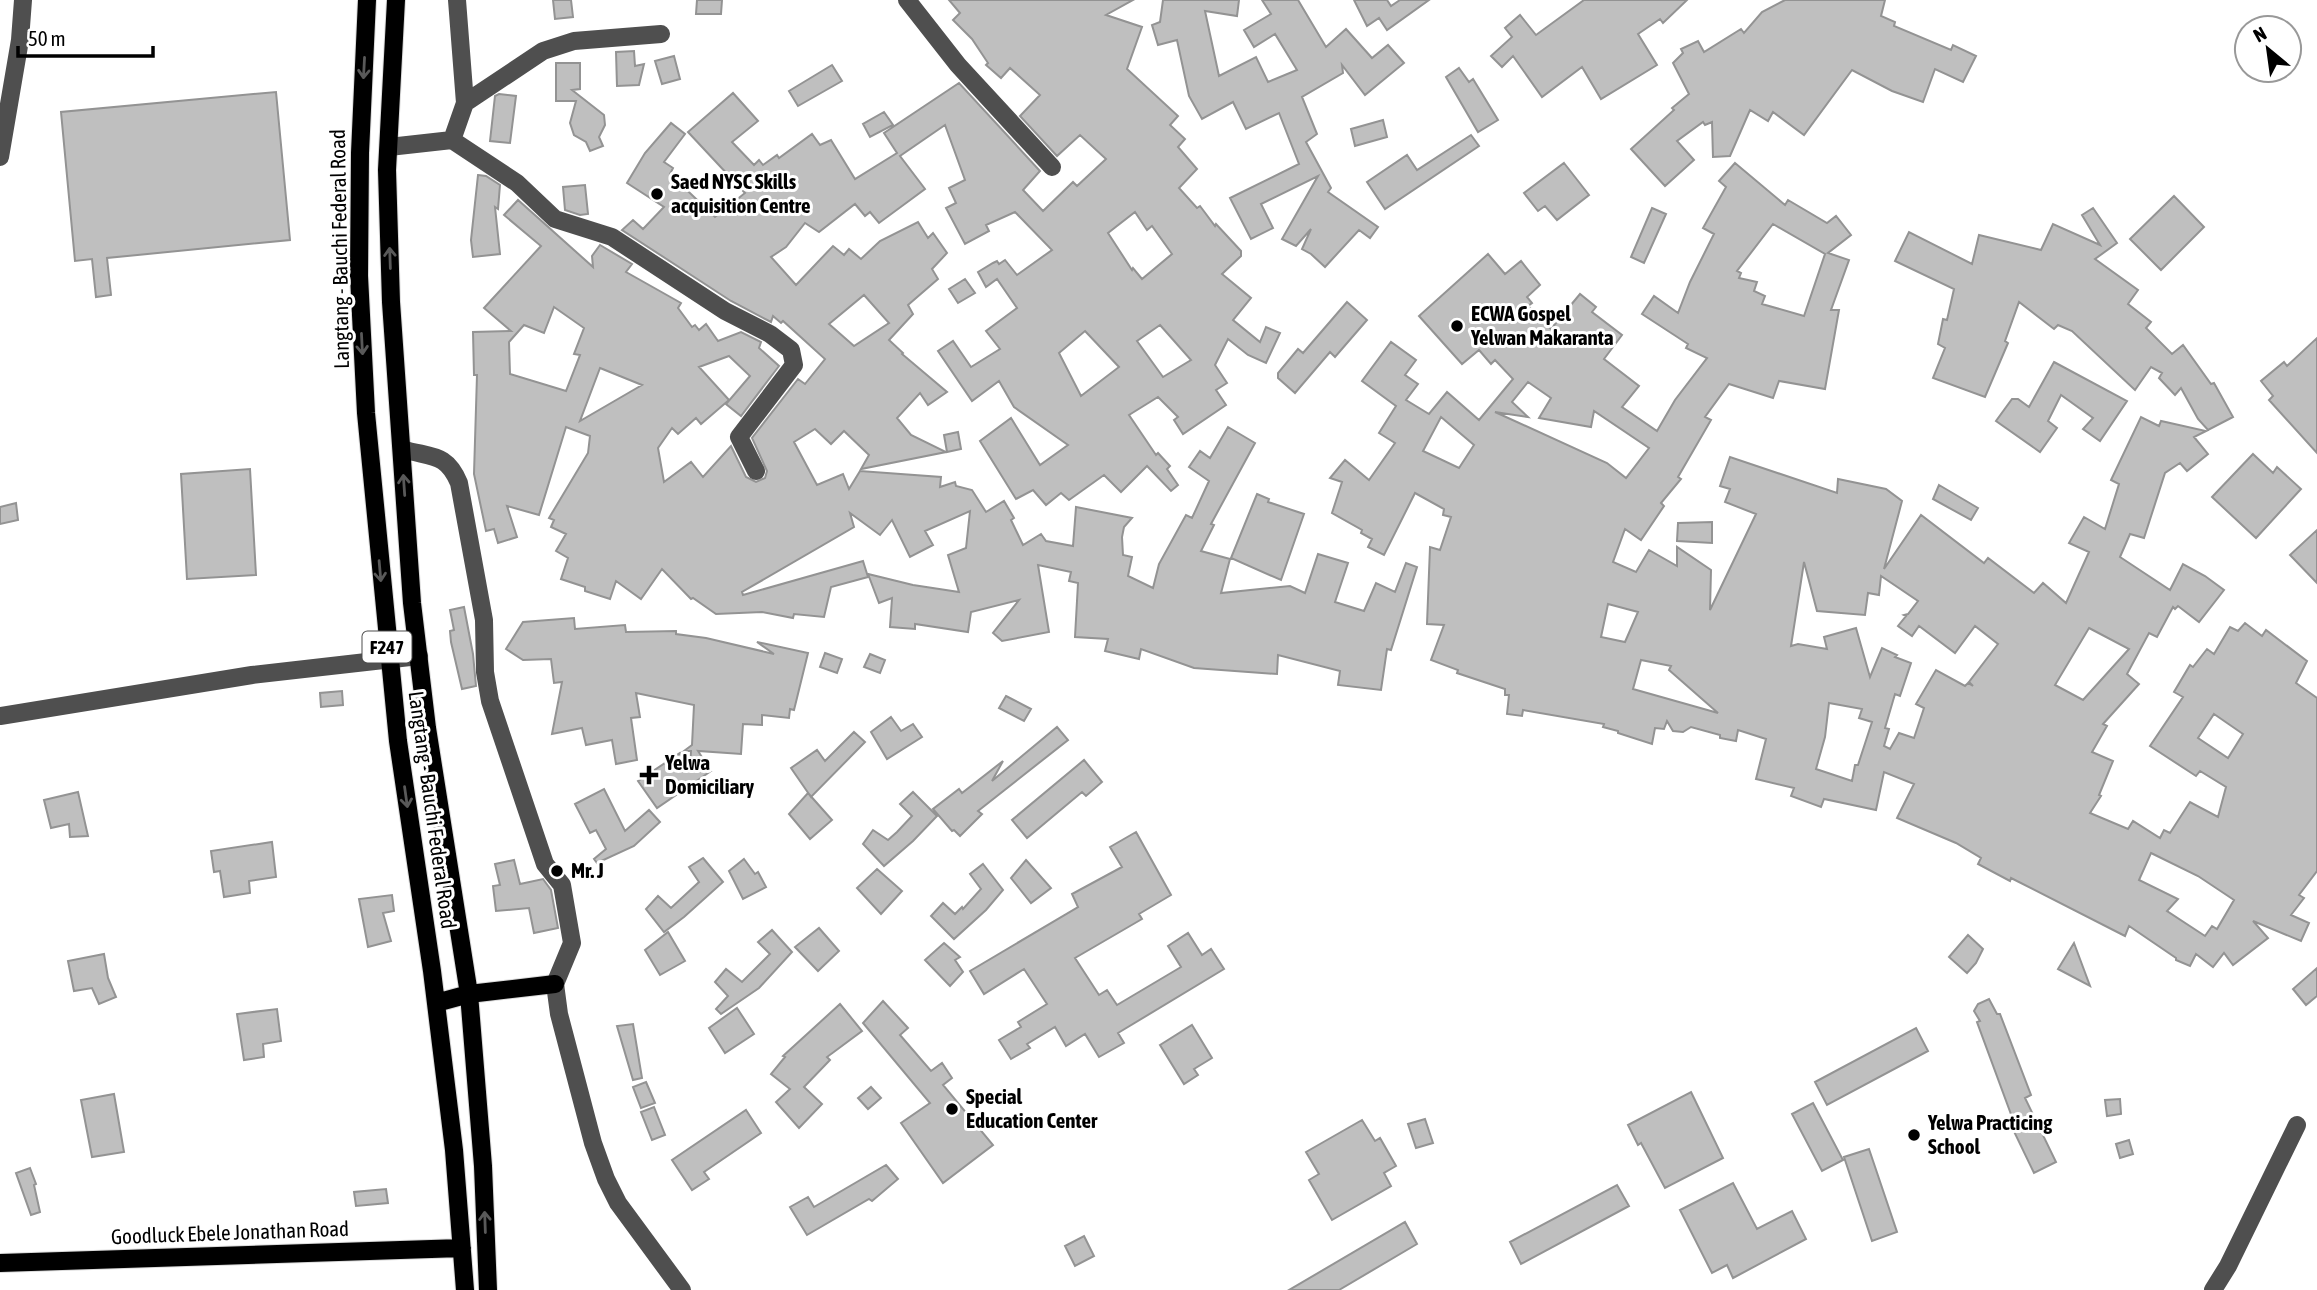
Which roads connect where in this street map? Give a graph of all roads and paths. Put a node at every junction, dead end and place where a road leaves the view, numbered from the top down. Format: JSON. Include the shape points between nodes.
{"nodes":[{"id":1,"x":23,"y":0,"type":"edge"},
{"id":2,"x":367,"y":0,"type":"edge"},
{"id":3,"x":396,"y":0,"type":"edge"},
{"id":4,"x":457,"y":0,"type":"edge"},
{"id":5,"x":907,"y":0,"type":"edge"},
{"id":6,"x":661,"y":34,"type":"dead end"},
{"id":7,"x":465,"y":103,"type":"junction"},
{"id":8,"x":452,"y":140,"type":"junction"},
{"id":9,"x":389,"y":146,"type":"junction"},
{"id":10,"x":0,"y":157,"type":"edge"},
{"id":11,"x":1052,"y":167,"type":"dead end"},
{"id":12,"x":402,"y":449,"type":"junction"},
{"id":13,"x":755,"y":471,"type":"dead end"},
{"id":14,"x":419,"y":656,"type":"junction"},
{"id":15,"x":388,"y":661,"type":"junction"},
{"id":16,"x":0,"y":716,"type":"edge"},
{"id":17,"x":555,"y":984,"type":"junction"},
{"id":18,"x":469,"y":995,"type":"junction"},
{"id":19,"x":436,"y":1003,"type":"junction"},
{"id":20,"x":2297,"y":1125,"type":"dead end"},
{"id":21,"x":461,"y":1248,"type":"junction"},
{"id":22,"x":0,"y":1263,"type":"edge"},
{"id":23,"x":465,"y":1290,"type":"edge"},
{"id":24,"x":488,"y":1290,"type":"edge"},
{"id":25,"x":682,"y":1290,"type":"edge"},
{"id":26,"x":2213,"y":1290,"type":"edge"}],
"edges":[{"from":1,"to":10,"type":"street"},
{"from":2,"to":15,"type":"main road","name":"Langtang - Bauchi Federal Road","number":"F247","one_way":true,"via":[[359,276]]},
{"from":3,"to":9,"type":"main road","number":"F247"},
{"from":4,"to":7,"type":"street"},
{"from":5,"to":11,"type":"street","via":[[958,65]]},
{"from":6,"to":7,"type":"street","via":[[574,41],[543,51]]},
{"from":7,"to":8,"type":"street"},
{"from":8,"to":9,"type":"street"},
{"from":8,"to":13,"type":"street","via":[[517,183],[555,219],[612,237],[791,350],[794,365],[740,437]]},
{"from":12,"to":9,"type":"main road","number":"F247","one_way":true,"via":[[391,302]]},
{"from":14,"to":12,"type":"main road","number":"F247","one_way":true},
{"from":12,"to":17,"type":"street","via":[[442,458],[459,483],[484,620],[490,701],[545,864],[562,885],[572,943]]},
{"from":14,"to":15,"type":"street"},
{"from":14,"to":18,"type":"main road","number":"F247"},
{"from":15,"to":16,"type":"street","via":[[252,675]]},
{"from":15,"to":19,"type":"main road","name":"Langtang - Bauchi Federal Road","number":"F247","one_way":true},
{"from":17,"to":18,"type":"main road"},
{"from":17,"to":25,"type":"street","via":[[577,1086],[606,1179],[618,1203]]},
{"from":18,"to":19,"type":"main road"},
{"from":24,"to":18,"type":"main road","number":"F247","one_way":true},
{"from":19,"to":21,"type":"main road","name":"Langtang - Bauchi Federal Road","number":"F247"},
{"from":20,"to":26,"type":"street"},
{"from":21,"to":22,"type":"main road","name":"Goodluck Ebele Jonathan Road"},
{"from":21,"to":23,"type":"main road","name":"Langtang - Bauchi Federal Road","number":"F247"}]}
